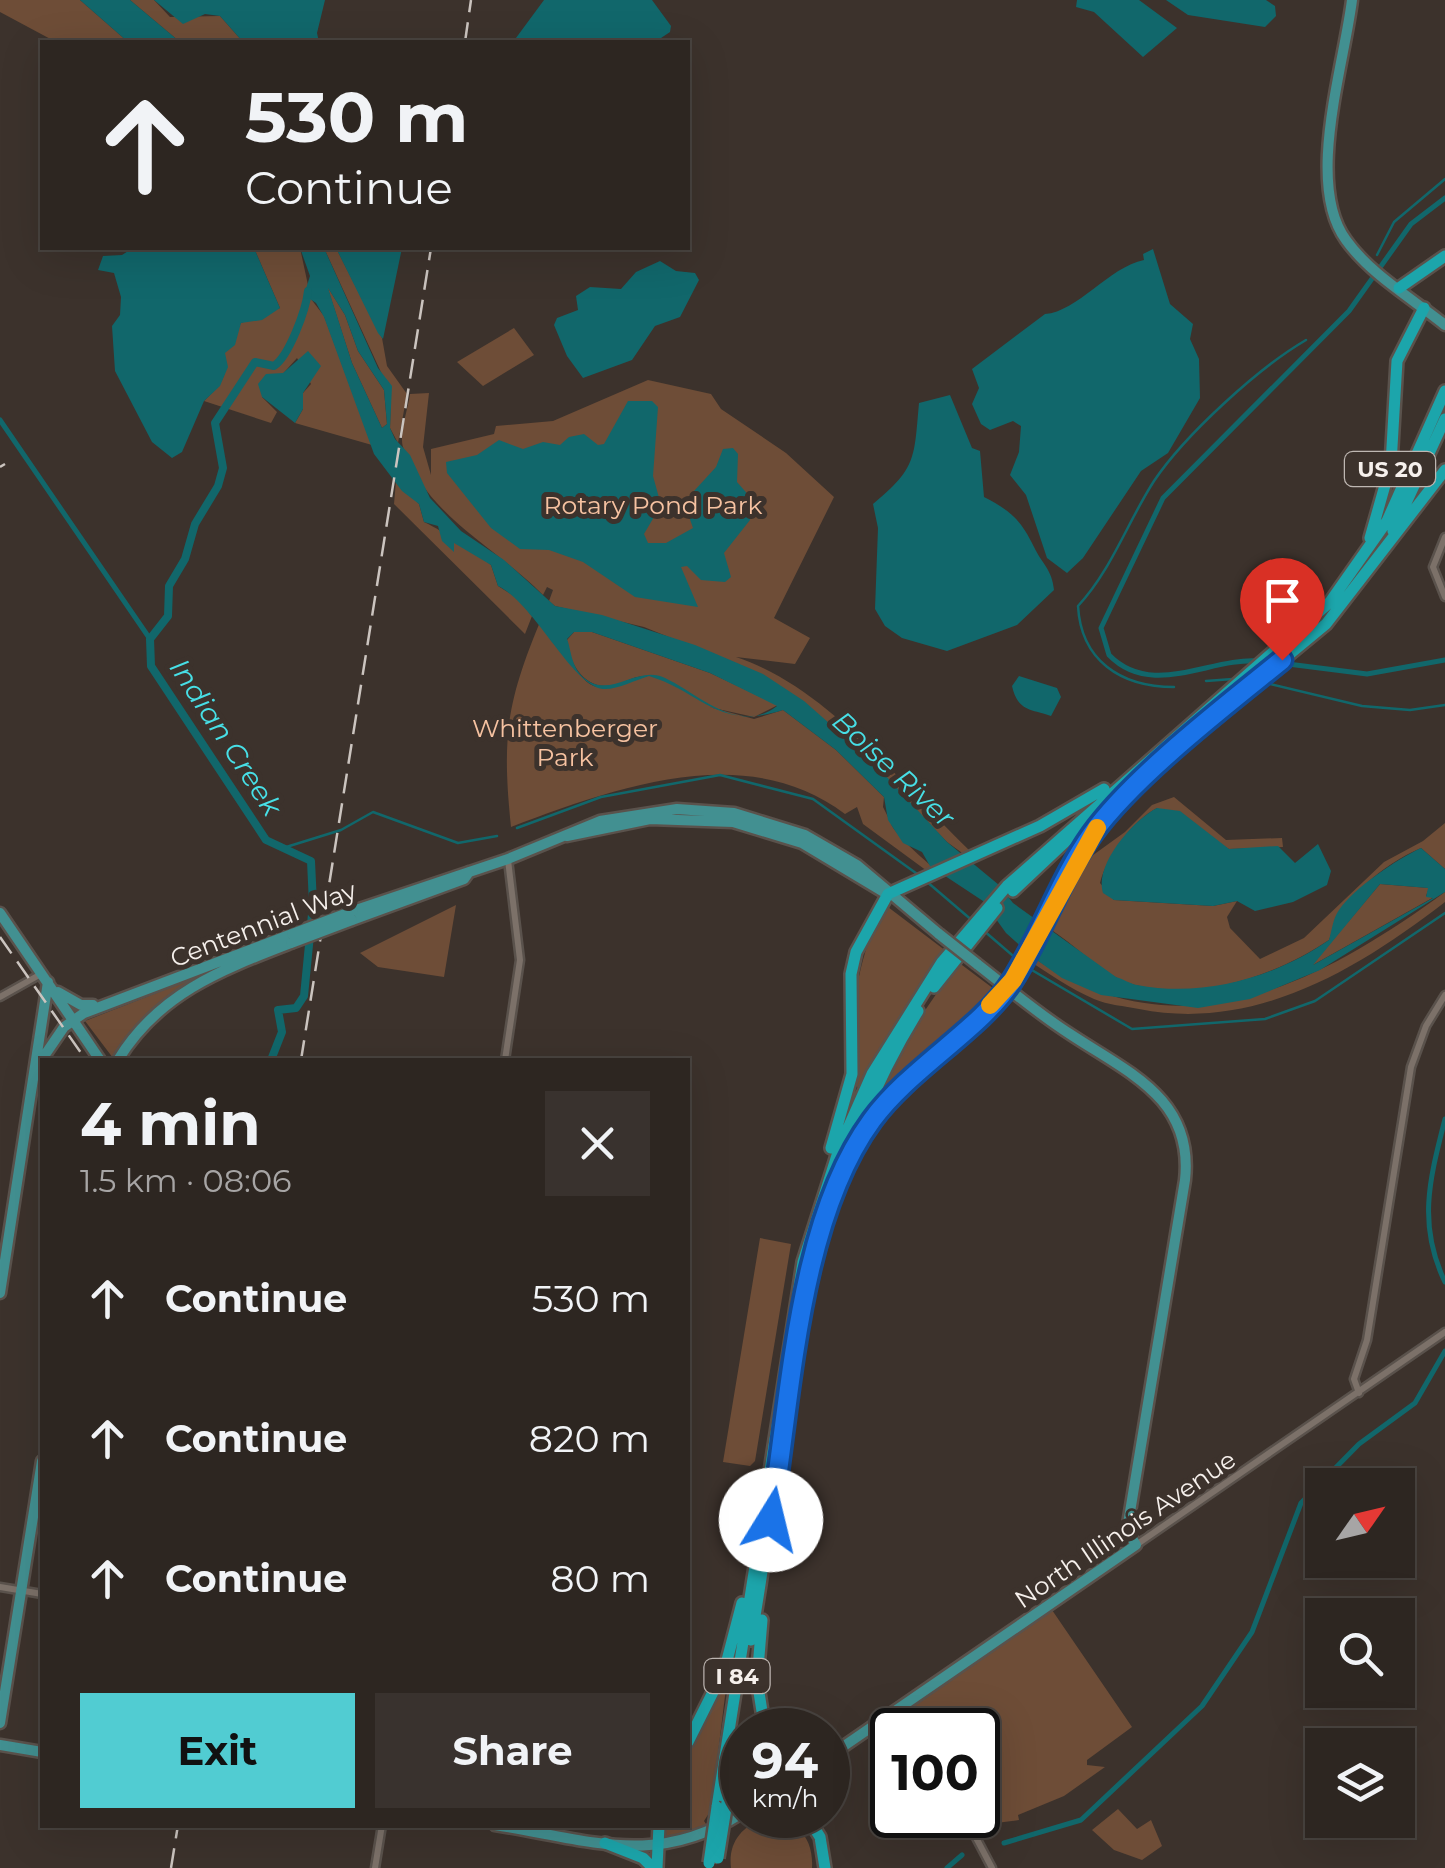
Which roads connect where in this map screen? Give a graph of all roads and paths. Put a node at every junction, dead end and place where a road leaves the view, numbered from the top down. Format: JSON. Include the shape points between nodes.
{"nodes":[{"id":1,"x":1352,"y":0,"type":"edge"},
{"id":2,"x":1445,"y":256,"type":"edge"},
{"id":3,"x":1394,"y":284,"type":"junction"},
{"id":4,"x":1424,"y":308,"type":"junction"},
{"id":5,"x":1445,"y":325,"type":"edge"},
{"id":6,"x":1445,"y":391,"type":"edge"},
{"id":7,"x":1445,"y":419,"type":"edge"},
{"id":8,"x":1445,"y":470,"type":"edge"},
{"id":9,"x":1445,"y":537,"type":"edge"},
{"id":10,"x":1380,"y":558,"type":"junction"},
{"id":11,"x":1445,"y":597,"type":"edge"},
{"id":12,"x":1315,"y":616,"type":"junction"},
{"id":13,"x":1278,"y":656,"type":"junction"},
{"id":14,"x":1221,"y":703,"type":"junction"},
{"id":15,"x":1186,"y":740,"type":"junction"},
{"id":16,"x":1156,"y":752,"type":"junction"},
{"id":17,"x":508,"y":858,"type":"junction"},
{"id":18,"x":1028,"y":871,"type":"junction"},
{"id":19,"x":888,"y":894,"type":"junction"},
{"id":20,"x":0,"y":913,"type":"edge"},
{"id":21,"x":974,"y":928,"type":"junction"},
{"id":22,"x":292,"y":938,"type":"junction"},
{"id":23,"x":180,"y":977,"type":"junction"},
{"id":24,"x":48,"y":982,"type":"junction"},
{"id":25,"x":1007,"y":988,"type":"junction"},
{"id":26,"x":1445,"y":995,"type":"edge"},
{"id":27,"x":0,"y":998,"type":"edge"},
{"id":28,"x":73,"y":1020,"type":"junction"},
{"id":29,"x":42,"y":1058,"type":"edge"},
{"id":30,"x":99,"y":1058,"type":"edge"},
{"id":31,"x":119,"y":1058,"type":"edge"},
{"id":32,"x":505,"y":1058,"type":"edge"},
{"id":33,"x":40,"y":1061,"type":"edge"},
{"id":34,"x":35,"y":1070,"type":"junction"},
{"id":35,"x":841,"y":1167,"type":"junction"},
{"id":36,"x":815,"y":1216,"type":"junction"},
{"id":37,"x":0,"y":1292,"type":"edge"},
{"id":38,"x":1445,"y":1332,"type":"edge"},
{"id":39,"x":1359,"y":1393,"type":"junction"},
{"id":40,"x":40,"y":1475,"type":"edge"},
{"id":41,"x":1136,"y":1545,"type":"junction"},
{"id":42,"x":757,"y":1546,"type":"junction"},
{"id":43,"x":765,"y":1558,"type":"junction"},
{"id":44,"x":0,"y":1587,"type":"edge"},
{"id":45,"x":22,"y":1590,"type":"junction"},
{"id":46,"x":40,"y":1594,"type":"edge"},
{"id":47,"x":735,"y":1708,"type":"edge"},
{"id":48,"x":739,"y":1708,"type":"edge"},
{"id":49,"x":763,"y":1708,"type":"edge"},
{"id":50,"x":899,"y":1708,"type":"edge"},
{"id":51,"x":0,"y":1723,"type":"edge"},
{"id":52,"x":690,"y":1738,"type":"edge"},
{"id":53,"x":0,"y":1746,"type":"edge"},
{"id":54,"x":40,"y":1752,"type":"edge"},
{"id":55,"x":720,"y":1817,"type":"edge"},
{"id":56,"x":720,"y":1827,"type":"edge"},
{"id":57,"x":381,"y":1828,"type":"edge"},
{"id":58,"x":514,"y":1828,"type":"edge"},
{"id":59,"x":658,"y":1828,"type":"edge"},
{"id":60,"x":820,"y":1838,"type":"edge"},
{"id":61,"x":976,"y":1838,"type":"edge"},
{"id":62,"x":606,"y":1843,"type":"junction"},
{"id":63,"x":656,"y":1848,"type":"junction"},
{"id":64,"x":713,"y":1864,"type":"edge"},
{"id":65,"x":374,"y":1868,"type":"edge"},
{"id":66,"x":654,"y":1868,"type":"edge"},
{"id":67,"x":825,"y":1868,"type":"edge"},
{"id":68,"x":992,"y":1868,"type":"edge"}],
"edges":[{"from":1,"to":3,"type":"main road","via":[[1327,189],[1341,233]]},
{"from":2,"to":3,"type":"highway"},
{"from":3,"to":4,"type":"main road"},
{"from":4,"to":5,"type":"main road"},
{"from":4,"to":12,"type":"highway","number":"US 20","via":[[1397,361],[1391,464],[1375,528]]},
{"from":6,"to":12,"type":"highway","number":"I 84","via":[[1375,542]]},
{"from":7,"to":10,"type":"highway","number":"I 84"},
{"from":8,"to":10,"type":"highway","number":"US 20"},
{"from":9,"to":11,"type":"street","via":[[1433,567]]},
{"from":10,"to":13,"type":"highway","number":"I 84","via":[[1326,624]]},
{"from":12,"to":13,"type":"highway","number":"I 84"},
{"from":13,"to":14,"type":"highway","number":"I 84"},
{"from":14,"to":15,"type":"highway","number":"I 84"},
{"from":14,"to":16,"type":"highway","number":"I 84"},
{"from":15,"to":18,"type":"highway","number":"I 84"},
{"from":15,"to":25,"type":"highway","via":[[1094,831]]},
{"from":16,"to":18,"type":"highway","number":"I 84"},
{"from":16,"to":19,"type":"highway","via":[[1072,810]]},
{"from":17,"to":19,"type":"main road","name":"Centennial Way","via":[[567,836],[650,819],[733,822],[802,842]]},
{"from":17,"to":22,"type":"main road","name":"Centennial Way","bridge":true},
{"from":17,"to":32,"type":"street","via":[[520,960]]},
{"from":18,"to":21,"type":"highway","number":"I 84"},
{"from":19,"to":25,"type":"main road","name":"Centennial Way","bridge":true},
{"from":19,"to":36,"type":"highway","via":[[851,974],[852,1074]]},
{"from":20,"to":24,"type":"main road"},
{"from":21,"to":35,"type":"highway","number":"I 84","via":[[901,1038]]},
{"from":21,"to":36,"type":"highway","number":"I 84","via":[[914,1002],[872,1074]]},
{"from":22,"to":23,"type":"main road","name":"Centennial Way"},
{"from":22,"to":31,"type":"main road","name":"Centennial Way","via":[[177,994],[145,1022]]},
{"from":23,"to":24,"type":"main road","via":[[86,1006]]},
{"from":23,"to":28,"type":"main road","name":"Centennial Way"},
{"from":24,"to":27,"type":"street"},
{"from":24,"to":28,"type":"main road"},
{"from":24,"to":34,"type":"main road"},
{"from":25,"to":35,"type":"highway","via":[[902,1084]]},
{"from":25,"to":41,"type":"main road","name":"Centennial Way","via":[[1148,1082],[1175,1118],[1186,1170],[1128,1530]]},
{"from":26,"to":39,"type":"street","via":[[1410,1067],[1367,1340],[1354,1378]]},
{"from":28,"to":29,"type":"main road"},
{"from":28,"to":30,"type":"main road"},
{"from":33,"to":34,"type":"main road"},
{"from":34,"to":37,"type":"main road"},
{"from":35,"to":43,"type":"highway","number":"I 84","via":[[806,1296]]},
{"from":36,"to":42,"type":"highway","number":"I 84"},
{"from":38,"to":39,"type":"street","name":"North Illinois Avenue"},
{"from":39,"to":41,"type":"street","name":"North Illinois Avenue"},
{"from":40,"to":45,"type":"main road"},
{"from":41,"to":50,"type":"main road","name":"North Illinois Avenue"},
{"from":42,"to":47,"type":"highway","number":"I 84"},
{"from":42,"to":52,"type":"highway","via":[[725,1668]]},
{"from":43,"to":48,"type":"highway","number":"I 84"},
{"from":43,"to":49,"type":"highway","via":[[758,1662]]},
{"from":44,"to":45,"type":"street"},
{"from":45,"to":46,"type":"street"},
{"from":45,"to":51,"type":"main road"},
{"from":53,"to":54,"type":"main road"},
{"from":55,"to":64,"type":"highway","number":"I 84","bridge":true},
{"from":56,"to":63,"type":"main road"},
{"from":57,"to":65,"type":"street"},
{"from":58,"to":62,"type":"main road"},
{"from":59,"to":63,"type":"highway"},
{"from":60,"to":67,"type":"highway"},
{"from":61,"to":68,"type":"street"},
{"from":62,"to":63,"type":"main road"},
{"from":62,"to":66,"type":"highway"},
{"from":63,"to":66,"type":"highway"}]}
